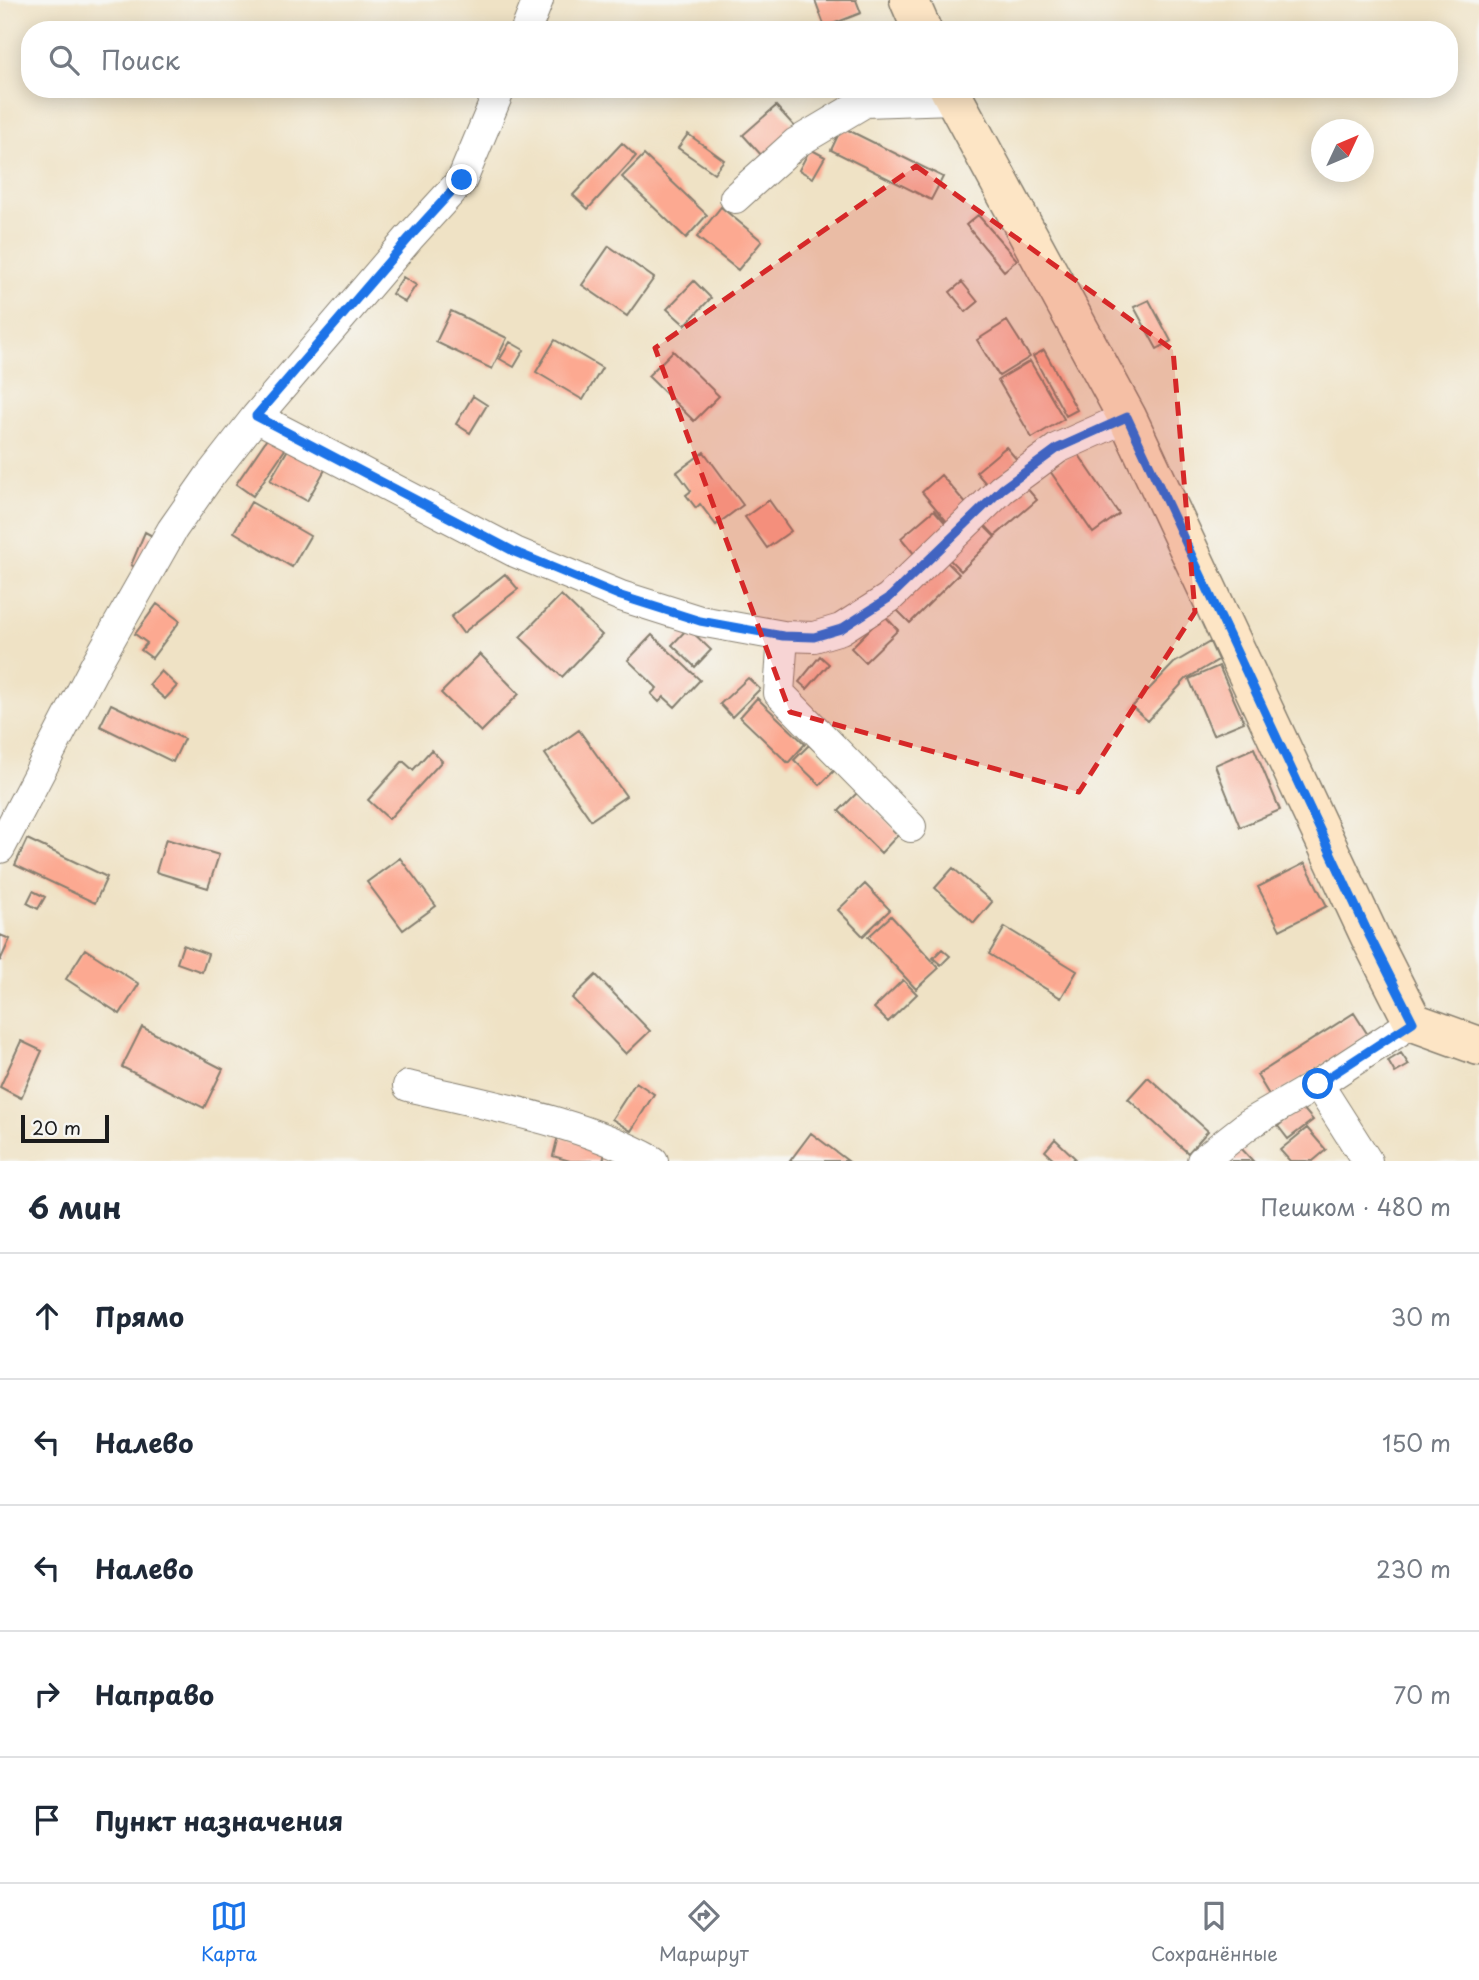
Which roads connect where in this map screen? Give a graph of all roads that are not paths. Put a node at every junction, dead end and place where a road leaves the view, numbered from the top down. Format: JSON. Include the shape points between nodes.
{"nodes":[{"id":1,"x":538,"y":0,"type":"edge"},
{"id":2,"x":909,"y":0,"type":"edge"},
{"id":3,"x":530,"y":21,"type":"edge"},
{"id":4,"x":918,"y":21,"type":"edge"},
{"id":5,"x":496,"y":98,"type":"edge"},
{"id":6,"x":908,"y":98,"type":"edge"},
{"id":7,"x":953,"y":98,"type":"edge"},
{"id":8,"x":735,"y":198,"type":"dead end"},
{"id":9,"x":256,"y":416,"type":"junction"},
{"id":10,"x":1127,"y":417,"type":"junction"},
{"id":11,"x":783,"y":636,"type":"junction"},
{"id":12,"x":911,"y":827,"type":"dead end"},
{"id":13,"x":0,"y":848,"type":"edge"},
{"id":14,"x":1413,"y":1022,"type":"junction"},
{"id":15,"x":1479,"y":1046,"type":"edge"},
{"id":16,"x":1318,"y":1084,"type":"junction"},
{"id":17,"x":408,"y":1086,"type":"dead end"},
{"id":18,"x":653,"y":1161,"type":"edge"},
{"id":19,"x":1202,"y":1161,"type":"edge"},
{"id":20,"x":1367,"y":1161,"type":"edge"}],
"edges":[{"from":1,"to":3,"type":"street"},
{"from":2,"to":4,"type":"street"},
{"from":5,"to":9,"type":"street","via":[[462,180]]},
{"from":6,"to":8,"type":"street","via":[[865,102],[796,143]]},
{"from":7,"to":10,"type":"street"},
{"from":9,"to":11,"type":"street","via":[[515,552],[621,596],[700,621]]},
{"from":9,"to":13,"type":"street","via":[[172,530]]},
{"from":10,"to":11,"type":"street","via":[[1058,448],[1002,489],[889,598],[841,629],[814,637]]},
{"from":10,"to":14,"type":"street"},
{"from":11,"to":12,"type":"street","via":[[779,693]]},
{"from":14,"to":15,"type":"street"},
{"from":14,"to":16,"type":"street"},
{"from":16,"to":19,"type":"street","via":[[1249,1124]]},
{"from":16,"to":20,"type":"street"},
{"from":17,"to":18,"type":"street","via":[[557,1123],[630,1148]]}]}
